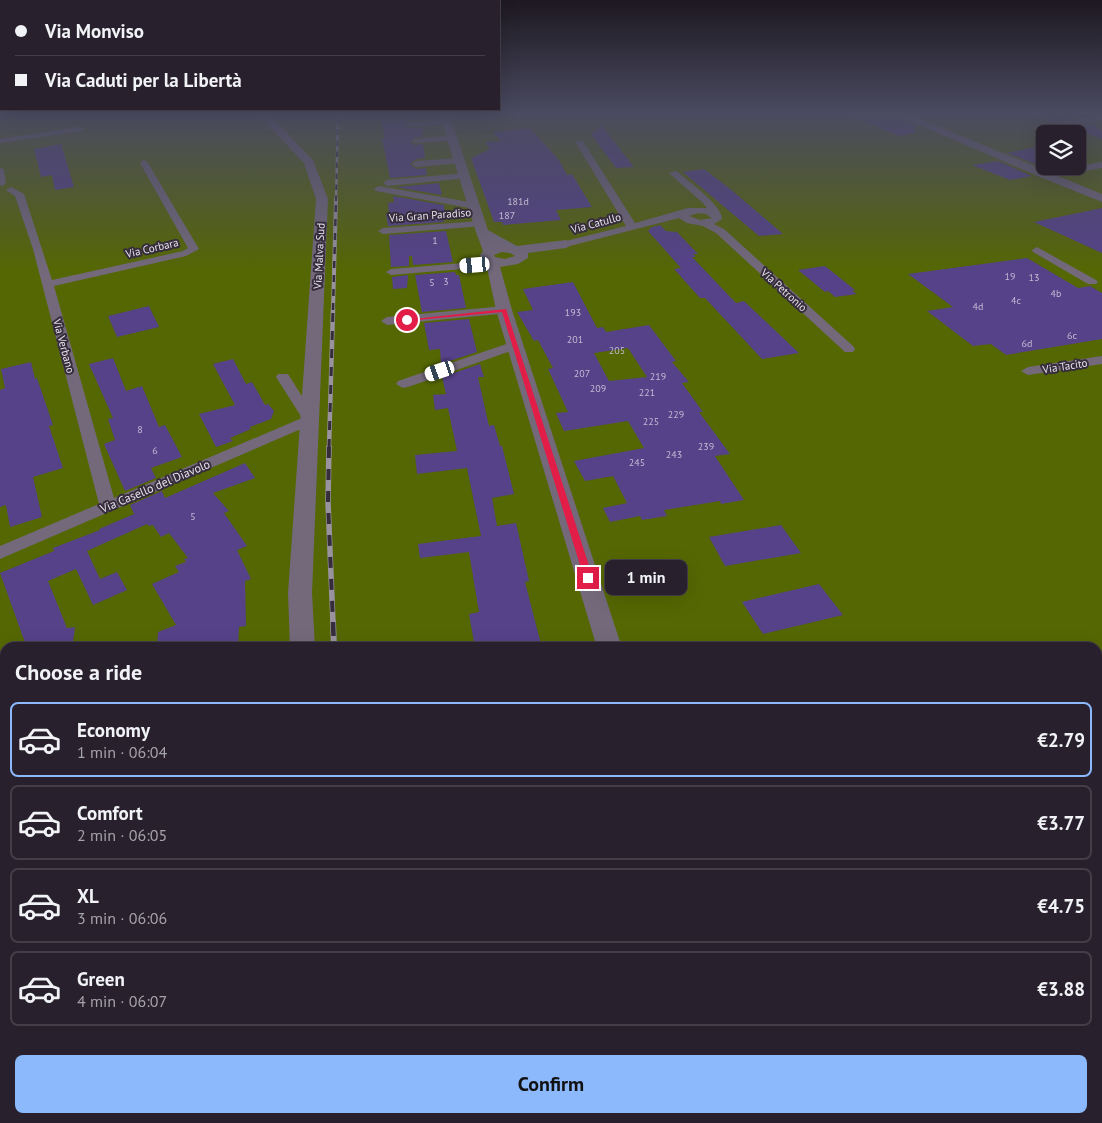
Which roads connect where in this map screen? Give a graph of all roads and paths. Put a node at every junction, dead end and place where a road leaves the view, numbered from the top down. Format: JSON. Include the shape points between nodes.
{"nodes":[{"id":1,"x":145,"y":165,"type":"edge"},
{"id":2,"x":310,"y":165,"type":"edge"},
{"id":3,"x":460,"y":165,"type":"edge"},
{"id":4,"x":594,"y":165,"type":"edge"},
{"id":5,"x":1020,"y":165,"type":"edge"},
{"id":6,"x":0,"y":170,"type":"edge"},
{"id":7,"x":1036,"y":170,"type":"edge"},
{"id":8,"x":673,"y":173,"type":"dead end"},
{"id":9,"x":1053,"y":175,"type":"edge"},
{"id":10,"x":464,"y":176,"type":"junction"},
{"id":11,"x":387,"y":182,"type":"dead end"},
{"id":12,"x":4,"y":188,"type":"edge"},
{"id":13,"x":379,"y":189,"type":"dead end"},
{"id":14,"x":1102,"y":198,"type":"edge"},
{"id":15,"x":707,"y":202,"type":"junction"},
{"id":16,"x":475,"y":206,"type":"junction"},
{"id":17,"x":698,"y":210,"type":"junction"},
{"id":18,"x":684,"y":214,"type":"junction"},
{"id":19,"x":716,"y":216,"type":"junction"},
{"id":20,"x":700,"y":223,"type":"junction"},
{"id":21,"x":632,"y":226,"type":"junction"},
{"id":22,"x":481,"y":228,"type":"junction"},
{"id":23,"x":383,"y":231,"type":"dead end"},
{"id":24,"x":720,"y":231,"type":"junction"},
{"id":25,"x":566,"y":244,"type":"joint"},
{"id":26,"x":1037,"y":250,"type":"dead end"},
{"id":27,"x":517,"y":254,"type":"junction"},
{"id":28,"x":491,"y":256,"type":"junction"},
{"id":29,"x":391,"y":272,"type":"dead end"},
{"id":30,"x":1099,"y":283,"type":"edge"},
{"id":31,"x":48,"y":284,"type":"junction"},
{"id":32,"x":498,"y":287,"type":"junction"},
{"id":33,"x":504,"y":310,"type":"junction"},
{"id":34,"x":387,"y":321,"type":"dead end"},
{"id":35,"x":515,"y":345,"type":"junction"},
{"id":36,"x":849,"y":349,"type":"dead end"},
{"id":37,"x":1102,"y":360,"type":"edge"},
{"id":38,"x":1028,"y":371,"type":"dead end"},
{"id":39,"x":283,"y":377,"type":"dead end"},
{"id":40,"x":403,"y":384,"type":"dead end"},
{"id":41,"x":310,"y":420,"type":"junction"},
{"id":42,"x":108,"y":506,"type":"junction"},
{"id":43,"x":0,"y":553,"type":"edge"},
{"id":44,"x":303,"y":642,"type":"edge"},
{"id":45,"x":608,"y":642,"type":"edge"}],
"edges":[{"from":1,"to":31,"type":"street","name":"Via Corbara","via":[[194,249]]},
{"from":2,"to":41,"type":"street","name":"Via Malva Sud","via":[[322,199]]},
{"from":3,"to":10,"type":"street"},
{"from":4,"to":21,"type":"street"},
{"from":5,"to":7,"type":"street"},
{"from":6,"to":12,"type":"street","name":"Via Verbano"},
{"from":8,"to":15,"type":"street"},
{"from":9,"to":14,"type":"street"},
{"from":10,"to":11,"type":"street"},
{"from":10,"to":16,"type":"street"},
{"from":12,"to":31,"type":"street","name":"Via Verbano","via":[[19,194]]},
{"from":13,"to":16,"type":"street"},
{"from":15,"to":17,"type":"street","name":"Via Catullo"},
{"from":15,"to":19,"type":"street"},
{"from":16,"to":22,"type":"street"},
{"from":17,"to":18,"type":"street","name":"Via Catullo"},
{"from":17,"to":19,"type":"street","name":"Via Catullo"},
{"from":18,"to":20,"type":"street","via":[[684,218]]},
{"from":18,"to":21,"type":"street","name":"Via Catullo"},
{"from":19,"to":20,"type":"street","name":"Via Catullo"},
{"from":19,"to":24,"type":"street"},
{"from":20,"to":21,"type":"street","name":"Via Catullo"},
{"from":20,"to":24,"type":"street","name":"Via Petronio"},
{"from":21,"to":25,"type":"street","name":"Via Catullo"},
{"from":22,"to":23,"type":"street","name":"Via Gran Paradiso"},
{"from":22,"to":27,"type":"street"},
{"from":22,"to":28,"type":"street"},
{"from":24,"to":36,"type":"street","name":"Via Petronio"},
{"from":25,"to":27,"type":"street"},
{"from":26,"to":30,"type":"street"},
{"from":27,"to":28,"type":"street","via":[[500,248]]},
{"from":27,"to":32,"type":"street"},
{"from":28,"to":29,"type":"street","via":[[475,265]]},
{"from":28,"to":32,"type":"street"},
{"from":31,"to":42,"type":"street","name":"Via Verbano"},
{"from":32,"to":33,"type":"street"},
{"from":33,"to":34,"type":"street"},
{"from":33,"to":35,"type":"street"},
{"from":35,"to":40,"type":"street"},
{"from":35,"to":45,"type":"street"},
{"from":37,"to":38,"type":"street","name":"Via Tacito"},
{"from":39,"to":41,"type":"street"},
{"from":41,"to":42,"type":"street","name":"Via Casello del Diavolo"},
{"from":41,"to":44,"type":"street","name":"Via Malva Sud","via":[[300,593]]},
{"from":42,"to":43,"type":"street","name":"Via Casello del Diavolo"}]}
